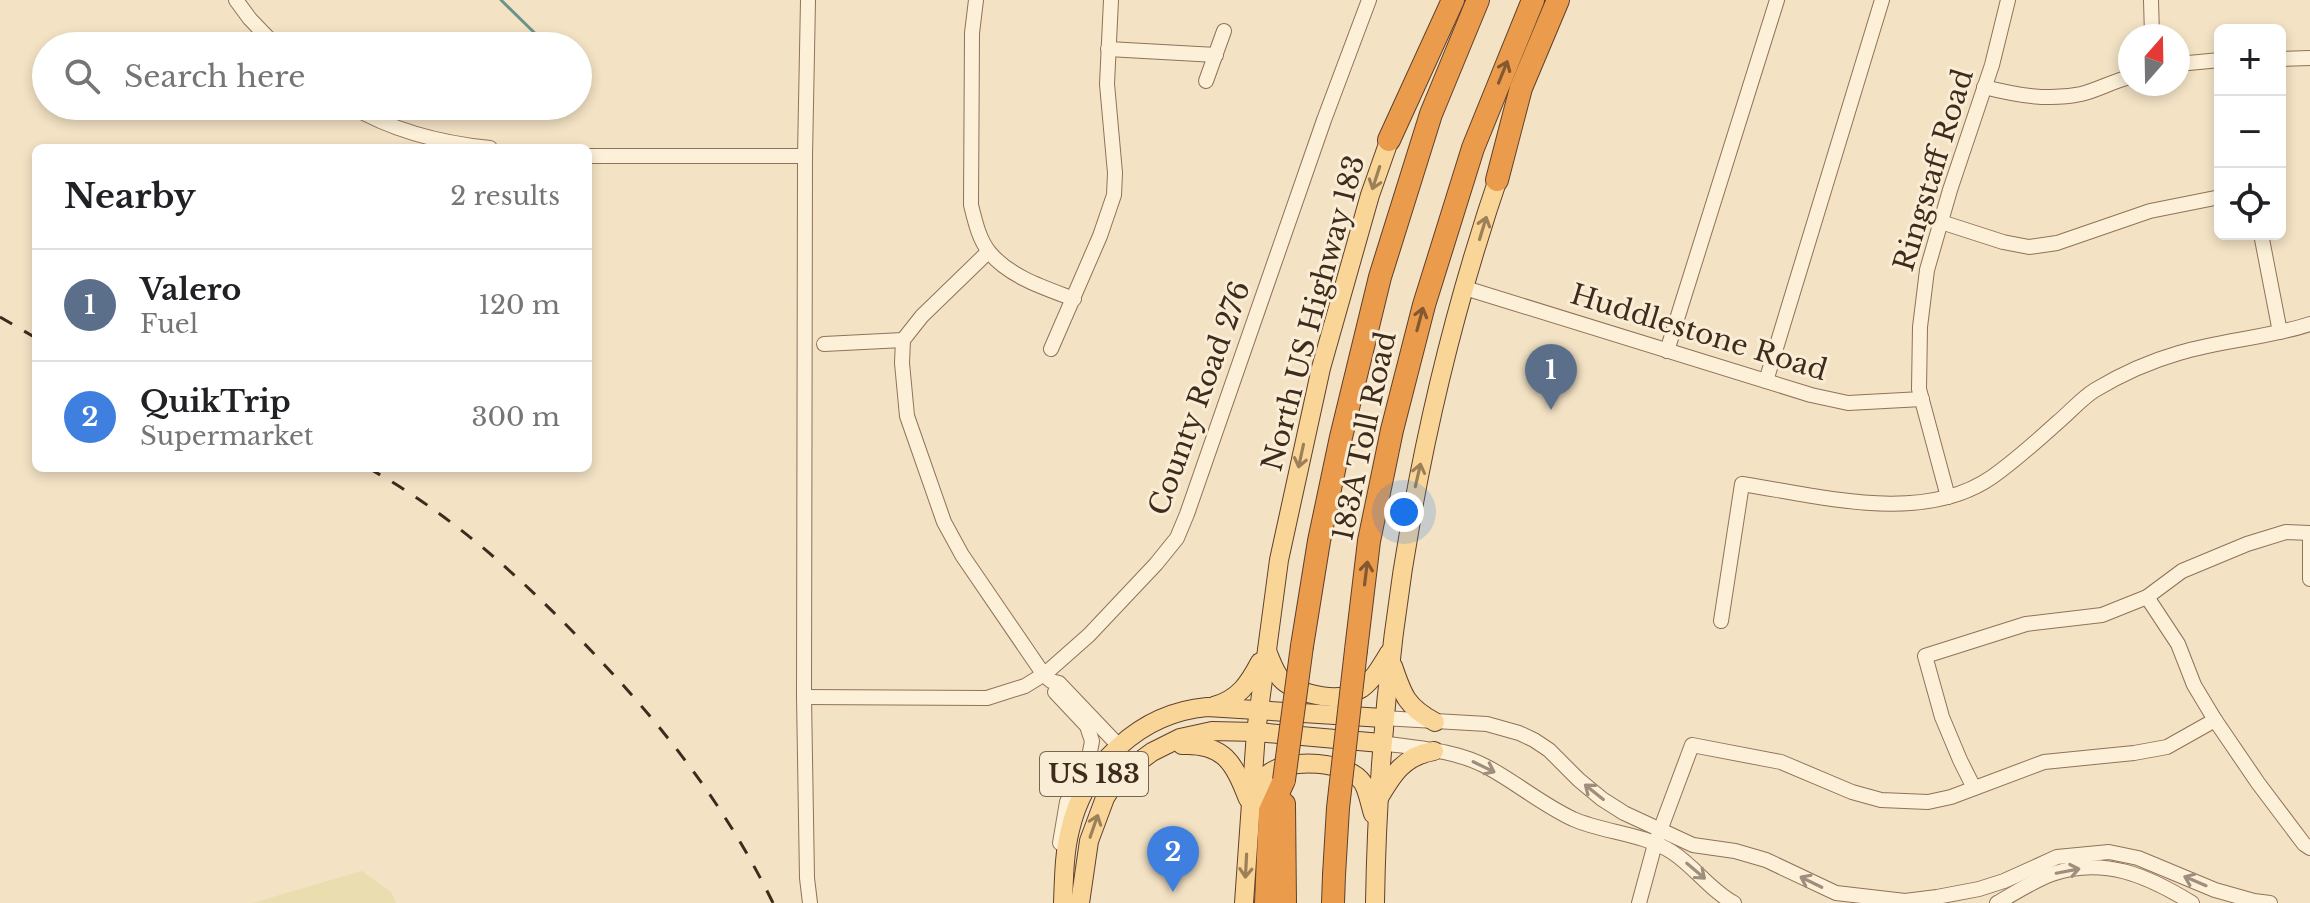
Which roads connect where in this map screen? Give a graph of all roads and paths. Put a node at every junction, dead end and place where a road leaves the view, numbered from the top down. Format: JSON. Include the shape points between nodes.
{"nodes":[{"id":1,"x":236,"y":0,"type":"edge"},
{"id":2,"x":808,"y":0,"type":"edge"},
{"id":3,"x":976,"y":0,"type":"edge"},
{"id":4,"x":1111,"y":0,"type":"edge"},
{"id":5,"x":1369,"y":0,"type":"edge"},
{"id":6,"x":1444,"y":0,"type":"edge"},
{"id":7,"x":1453,"y":0,"type":"edge"},
{"id":8,"x":1478,"y":0,"type":"edge"},
{"id":9,"x":1533,"y":0,"type":"edge"},
{"id":10,"x":1558,"y":0,"type":"edge"},
{"id":11,"x":1566,"y":0,"type":"edge"},
{"id":12,"x":1777,"y":0,"type":"edge"},
{"id":13,"x":1882,"y":0,"type":"edge"},
{"id":14,"x":2008,"y":0,"type":"edge"},
{"id":15,"x":2151,"y":0,"type":"edge"},
{"id":16,"x":2152,"y":24,"type":"edge"},
{"id":17,"x":1224,"y":31,"type":"dead end"},
{"id":18,"x":263,"y":32,"type":"edge"},
{"id":19,"x":1108,"y":49,"type":"junction"},
{"id":20,"x":1216,"y":55,"type":"junction"},
{"id":21,"x":2310,"y":58,"type":"edge"},
{"id":22,"x":2286,"y":59,"type":"edge"},
{"id":23,"x":2214,"y":61,"type":"edge"},
{"id":24,"x":2190,"y":63,"type":"edge"},
{"id":25,"x":1206,"y":81,"type":"dead end"},
{"id":26,"x":2118,"y":81,"type":"edge"},
{"id":27,"x":1984,"y":87,"type":"junction"},
{"id":28,"x":378,"y":120,"type":"edge"},
{"id":29,"x":1389,"y":140,"type":"junction"},
{"id":30,"x":458,"y":144,"type":"edge"},
{"id":31,"x":592,"y":156,"type":"edge"},
{"id":32,"x":805,"y":156,"type":"junction"},
{"id":33,"x":1497,"y":180,"type":"junction"},
{"id":34,"x":2214,"y":198,"type":"edge"},
{"id":35,"x":1941,"y":222,"type":"junction"},
{"id":36,"x":2262,"y":240,"type":"edge"},
{"id":37,"x":988,"y":252,"type":"junction"},
{"id":38,"x":1465,"y":288,"type":"junction"},
{"id":39,"x":1074,"y":299,"type":"junction"},
{"id":40,"x":2310,"y":324,"type":"edge"},
{"id":41,"x":2280,"y":332,"type":"junction"},
{"id":42,"x":903,"y":340,"type":"junction"},
{"id":43,"x":824,"y":344,"type":"dead end"},
{"id":44,"x":1051,"y":349,"type":"dead end"},
{"id":45,"x":1667,"y":351,"type":"junction"},
{"id":46,"x":1766,"y":381,"type":"junction"},
{"id":47,"x":1922,"y":399,"type":"junction"},
{"id":48,"x":1948,"y":497,"type":"junction"},
{"id":49,"x":2310,"y":533,"type":"edge"},
{"id":50,"x":2310,"y":579,"type":"edge"},
{"id":51,"x":2147,"y":597,"type":"junction"},
{"id":52,"x":1721,"y":621,"type":"dead end"},
{"id":53,"x":1266,"y":648,"type":"junction"},
{"id":54,"x":1391,"y":655,"type":"junction"},
{"id":55,"x":1048,"y":678,"type":"junction"},
{"id":56,"x":804,"y":697,"type":"junction"},
{"id":57,"x":1207,"y":707,"type":"junction"},
{"id":58,"x":1258,"y":711,"type":"junction"},
{"id":59,"x":1383,"y":718,"type":"junction"},
{"id":60,"x":2215,"y":720,"type":"junction"},
{"id":61,"x":1435,"y":722,"type":"junction"},
{"id":62,"x":1256,"y":732,"type":"junction"},
{"id":63,"x":1381,"y":743,"type":"junction"},
{"id":64,"x":1119,"y":746,"type":"junction"},
{"id":65,"x":1163,"y":746,"type":"junction"},
{"id":66,"x":1434,"y":751,"type":"junction"},
{"id":67,"x":1112,"y":785,"type":"junction"},
{"id":68,"x":1974,"y":788,"type":"junction"},
{"id":69,"x":1377,"y":800,"type":"junction"},
{"id":70,"x":1249,"y":806,"type":"junction"},
{"id":71,"x":1376,"y":824,"type":"junction"},
{"id":72,"x":1658,"y":838,"type":"junction"},
{"id":73,"x":2310,"y":848,"type":"edge"},
{"id":74,"x":1065,"y":862,"type":"junction"},
{"id":75,"x":1272,"y":885,"type":"edge"},
{"id":76,"x":810,"y":903,"type":"edge"},
{"id":77,"x":1063,"y":903,"type":"edge"},
{"id":78,"x":1080,"y":903,"type":"edge"},
{"id":79,"x":1244,"y":903,"type":"edge"},
{"id":80,"x":1285,"y":903,"type":"edge"},
{"id":81,"x":1333,"y":903,"type":"edge"},
{"id":82,"x":1375,"y":903,"type":"edge"},
{"id":83,"x":1639,"y":903,"type":"edge"},
{"id":84,"x":1734,"y":903,"type":"edge"},
{"id":85,"x":1997,"y":903,"type":"edge"},
{"id":86,"x":2192,"y":903,"type":"edge"},
{"id":87,"x":2270,"y":903,"type":"edge"}],
"edges":[{"from":1,"to":18,"type":"street"},
{"from":2,"to":32,"type":"street"},
{"from":3,"to":37,"type":"street","via":[[971,205]]},
{"from":4,"to":19,"type":"street"},
{"from":5,"to":55,"type":"street","name":"County Road 276","via":[[1177,538]]},
{"from":6,"to":29,"type":"main road","name":"North US Highway 183","number":"US 183"},
{"from":7,"to":29,"type":"highway"},
{"from":8,"to":75,"type":"highway","name":"183A Toll Road","bridge":true,"via":[[1431,114],[1380,277],[1334,467],[1284,780],[1270,811]]},
{"from":81,"to":9,"type":"highway","name":"183A Toll Road","one_way":true,"bridge":true,"via":[[1338,808],[1369,541],[1392,430],[1473,148]]},
{"from":10,"to":33,"type":"highway","via":[[1521,88]]},
{"from":11,"to":33,"type":"main road"},
{"from":12,"to":45,"type":"street"},
{"from":13,"to":46,"type":"street"},
{"from":14,"to":27,"type":"street","name":"Ringstaff Road"},
{"from":15,"to":16,"type":"street"},
{"from":17,"to":20,"type":"street"},
{"from":19,"to":20,"type":"street"},
{"from":19,"to":39,"type":"street","via":[[1114,195]]},
{"from":20,"to":25,"type":"street"},
{"from":21,"to":22,"type":"street"},
{"from":23,"to":24,"type":"street"},
{"from":26,"to":27,"type":"street","via":[[2056,97]]},
{"from":27,"to":35,"type":"street","name":"Ringstaff Road"},
{"from":28,"to":30,"type":"street"},
{"from":29,"to":53,"type":"main road","name":"North US Highway 183","number":"US 183","one_way":true,"via":[[1321,368],[1279,560]]},
{"from":31,"to":32,"type":"street"},
{"from":32,"to":56,"type":"street"},
{"from":38,"to":33,"type":"main road","one_way":true},
{"from":34,"to":35,"type":"street","via":[[2029,247]]},
{"from":35,"to":47,"type":"street","name":"Ringstaff Road","via":[[1927,270],[1920,327]]},
{"from":36,"to":41,"type":"street"},
{"from":37,"to":39,"type":"street","via":[[1010,271]]},
{"from":37,"to":42,"type":"street"},
{"from":38,"to":45,"type":"street","name":"Huddlestone Road"},
{"from":54,"to":38,"type":"main road","one_way":true,"via":[[1413,499]]},
{"from":39,"to":44,"type":"street"},
{"from":40,"to":41,"type":"street"},
{"from":41,"to":48,"type":"street","via":[[2178,353],[2093,391],[1989,479]]},
{"from":42,"to":43,"type":"street"},
{"from":42,"to":55,"type":"street","via":[[907,416],[944,522]]},
{"from":45,"to":46,"type":"street","name":"Huddlestone Road"},
{"from":46,"to":47,"type":"street","name":"Huddlestone Road","via":[[1848,403]]},
{"from":47,"to":48,"type":"street","name":"Ringstaff Road"},
{"from":48,"to":52,"type":"street","via":[[1875,504],[1742,484]]},
{"from":49,"to":50,"type":"street"},
{"from":49,"to":51,"type":"street","via":[[2286,532],[2247,544],[2182,571]]},
{"from":51,"to":60,"type":"street","via":[[2178,644]]},
{"from":51,"to":68,"type":"street","via":[[2102,615],[2026,624],[1925,656],[1942,717]]},
{"from":53,"to":54,"type":"main road","via":[[1281,679],[1318,695],[1346,696],[1374,677]]},
{"from":53,"to":57,"type":"main road","number":"US 183","via":[[1247,686],[1228,701]]},
{"from":53,"to":58,"type":"main road","name":"North US Highway 183"},
{"from":54,"to":59,"type":"main road"},
{"from":54,"to":61,"type":"main road","via":[[1407,702]]},
{"from":55,"to":56,"type":"street","name":"County Road 276","via":[[987,698]]},
{"from":55,"to":64,"type":"street"},
{"from":55,"to":74,"type":"street","via":[[1087,726],[1092,741],[1064,811],[1060,844]]},
{"from":56,"to":76,"type":"street"},
{"from":57,"to":58,"type":"main road","number":"US 183"},
{"from":57,"to":64,"type":"main road","number":"US 183","via":[[1164,718]]},
{"from":58,"to":59,"type":"main road","number":"US 183"},
{"from":58,"to":62,"type":"main road","name":"North US Highway 183"},
{"from":59,"to":61,"type":"street"},
{"from":59,"to":63,"type":"main road"},
{"from":60,"to":68,"type":"street","via":[[2167,747],[2044,762]]},
{"from":60,"to":73,"type":"street"},
{"from":72,"to":61,"type":"street","one_way":true,"via":[[1602,799],[1534,740],[1487,724]]},
{"from":62,"to":63,"type":"main road","number":"US 183"},
{"from":62,"to":65,"type":"main road","number":"US 183","via":[[1212,731]]},
{"from":62,"to":70,"type":"main road","name":"North US Highway 183"},
{"from":63,"to":66,"type":"street"},
{"from":63,"to":69,"type":"main road"},
{"from":64,"to":67,"type":"main road"},
{"from":64,"to":74,"type":"main road","number":"US 183","via":[[1087,787],[1073,819]]},
{"from":65,"to":67,"type":"main road","number":"US 183"},
{"from":65,"to":70,"type":"main road","via":[[1215,749],[1233,765]]},
{"from":66,"to":69,"type":"main road","via":[[1399,766]]},
{"from":66,"to":72,"type":"street","one_way":true,"via":[[1488,768],[1576,820]]},
{"from":78,"to":67,"type":"main road","number":"US 183","one_way":true,"via":[[1089,841]]},
{"from":68,"to":72,"type":"street","via":[[1928,802],[1881,800],[1781,762],[1692,745]]},
{"from":69,"to":71,"type":"main road"},
{"from":70,"to":71,"type":"main road","via":[[1262,782],[1277,769],[1294,763],[1335,766],[1362,783]]},
{"from":70,"to":79,"type":"main road","name":"North US Highway 183","one_way":true},
{"from":71,"to":82,"type":"main road"},
{"from":72,"to":83,"type":"street"},
{"from":72,"to":84,"type":"street","one_way":true},
{"from":87,"to":72,"type":"street","one_way":true,"via":[[2215,890],[2138,858],[2109,852],[2057,857],[2004,881],[1937,897],[1905,901],[1850,896],[1766,860]]},
{"from":74,"to":77,"type":"main road","number":"US 183"},
{"from":75,"to":80,"type":"highway"},
{"from":85,"to":86,"type":"street","one_way":true,"via":[[2055,873],[2089,867],[2140,875]]}]}
